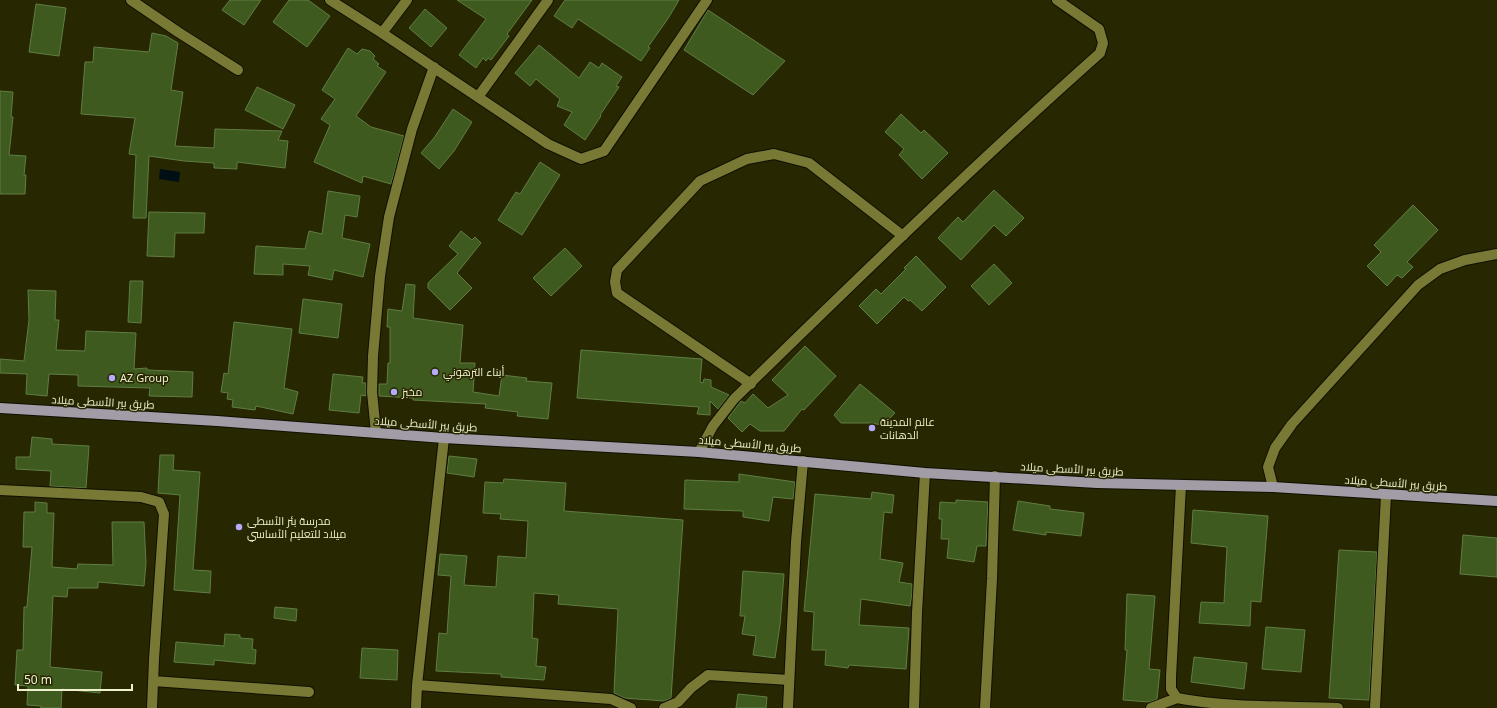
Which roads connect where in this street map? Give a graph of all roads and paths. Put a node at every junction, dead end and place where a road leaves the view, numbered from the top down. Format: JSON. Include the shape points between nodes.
{"nodes":[{"id":1,"x":131,"y":0,"type":"edge"},
{"id":2,"x":330,"y":0,"type":"edge"},
{"id":3,"x":407,"y":0,"type":"edge"},
{"id":4,"x":548,"y":0,"type":"edge"},
{"id":5,"x":707,"y":0,"type":"edge"},
{"id":6,"x":1057,"y":0,"type":"edge"},
{"id":7,"x":382,"y":33,"type":"junction"},
{"id":8,"x":434,"y":68,"type":"junction"},
{"id":9,"x":238,"y":70,"type":"dead end"},
{"id":10,"x":478,"y":97,"type":"junction"},
{"id":11,"x":903,"y":236,"type":"junction"},
{"id":12,"x":1497,"y":254,"type":"edge"},
{"id":13,"x":750,"y":384,"type":"junction"},
{"id":14,"x":0,"y":408,"type":"edge"},
{"id":15,"x":0,"y":411,"type":"edge"},
{"id":16,"x":376,"y":433,"type":"junction"},
{"id":17,"x":444,"y":438,"type":"junction"},
{"id":18,"x":699,"y":452,"type":"junction"},
{"id":19,"x":803,"y":460,"type":"junction"},
{"id":20,"x":926,"y":472,"type":"junction"},
{"id":21,"x":995,"y":476,"type":"junction"},
{"id":22,"x":1181,"y":485,"type":"junction"},
{"id":23,"x":1273,"y":487,"type":"junction"},
{"id":24,"x":0,"y":490,"type":"edge"},
{"id":25,"x":1386,"y":495,"type":"junction"},
{"id":26,"x":1497,"y":502,"type":"edge"},
{"id":27,"x":789,"y":680,"type":"junction"},
{"id":28,"x":153,"y":681,"type":"junction"},
{"id":29,"x":417,"y":685,"type":"junction"},
{"id":30,"x":309,"y":692,"type":"dead end"},
{"id":31,"x":1176,"y":698,"type":"junction"},
{"id":32,"x":1240,"y":706,"type":"edge"},
{"id":33,"x":152,"y":708,"type":"edge"},
{"id":34,"x":416,"y":708,"type":"edge"},
{"id":35,"x":631,"y":708,"type":"edge"},
{"id":36,"x":664,"y":708,"type":"edge"},
{"id":37,"x":788,"y":708,"type":"edge"},
{"id":38,"x":914,"y":708,"type":"edge"},
{"id":39,"x":985,"y":708,"type":"edge"},
{"id":40,"x":1151,"y":708,"type":"edge"},
{"id":41,"x":1338,"y":708,"type":"edge"},
{"id":42,"x":1375,"y":708,"type":"edge"}],
"edges":[{"from":1,"to":9,"type":"street"},
{"from":2,"to":7,"type":"street"},
{"from":3,"to":7,"type":"street"},
{"from":4,"to":10,"type":"street"},
{"from":5,"to":10,"type":"street","via":[[604,151],[581,159],[548,144]]},
{"from":6,"to":11,"type":"street","via":[[1099,29],[1103,43],[1100,53]]},
{"from":7,"to":8,"type":"street"},
{"from":8,"to":10,"type":"street"},
{"from":8,"to":16,"type":"street","via":[[412,129],[389,217],[382,261],[373,356],[372,392]]},
{"from":11,"to":13,"type":"street"},
{"from":11,"to":13,"type":"street","via":[[809,163],[774,154],[747,159],[700,181],[617,270],[617,293]]},
{"from":12,"to":23,"type":"street","via":[[1465,260],[1440,269],[1418,285],[1292,424],[1275,448],[1268,467]]},
{"from":13,"to":18,"type":"street","via":[[734,399],[713,426]]},
{"from":14,"to":15,"type":"street"},
{"from":14,"to":16,"type":"main road","name":"طريق بير الأسطى ميلاد"},
{"from":16,"to":17,"type":"main road","name":"طريق بير الأسطى ميلاد"},
{"from":17,"to":18,"type":"main road","name":"طريق بير الأسطى ميلاد"},
{"from":17,"to":29,"type":"street"},
{"from":18,"to":19,"type":"main road","name":"طريق بير الأسطى ميلاد"},
{"from":19,"to":20,"type":"main road","name":"طريق بير الأسطى ميلاد"},
{"from":19,"to":27,"type":"street"},
{"from":20,"to":21,"type":"main road","name":"طريق بير الأسطى ميلاد"},
{"from":20,"to":38,"type":"street"},
{"from":21,"to":22,"type":"main road","name":"طريق بير الأسطى ميلاد","via":[[1097,483]]},
{"from":21,"to":39,"type":"street"},
{"from":22,"to":23,"type":"main road","name":"طريق بير الأسطى ميلاد"},
{"from":22,"to":31,"type":"street","via":[[1171,677],[1171,689]]},
{"from":23,"to":25,"type":"main road","name":"طريق بير الأسطى ميلاد"},
{"from":24,"to":28,"type":"street","via":[[141,497],[159,502],[164,514]]},
{"from":25,"to":26,"type":"main road","name":"طريق بير الأسطى ميلاد"},
{"from":25,"to":42,"type":"street"},
{"from":27,"to":36,"type":"street","via":[[708,675],[678,702]]},
{"from":27,"to":37,"type":"street"},
{"from":28,"to":30,"type":"street"},
{"from":28,"to":33,"type":"street"},
{"from":29,"to":34,"type":"street"},
{"from":29,"to":35,"type":"street","via":[[611,699]]},
{"from":31,"to":32,"type":"street"},
{"from":31,"to":40,"type":"street"},
{"from":32,"to":41,"type":"street"}]}
